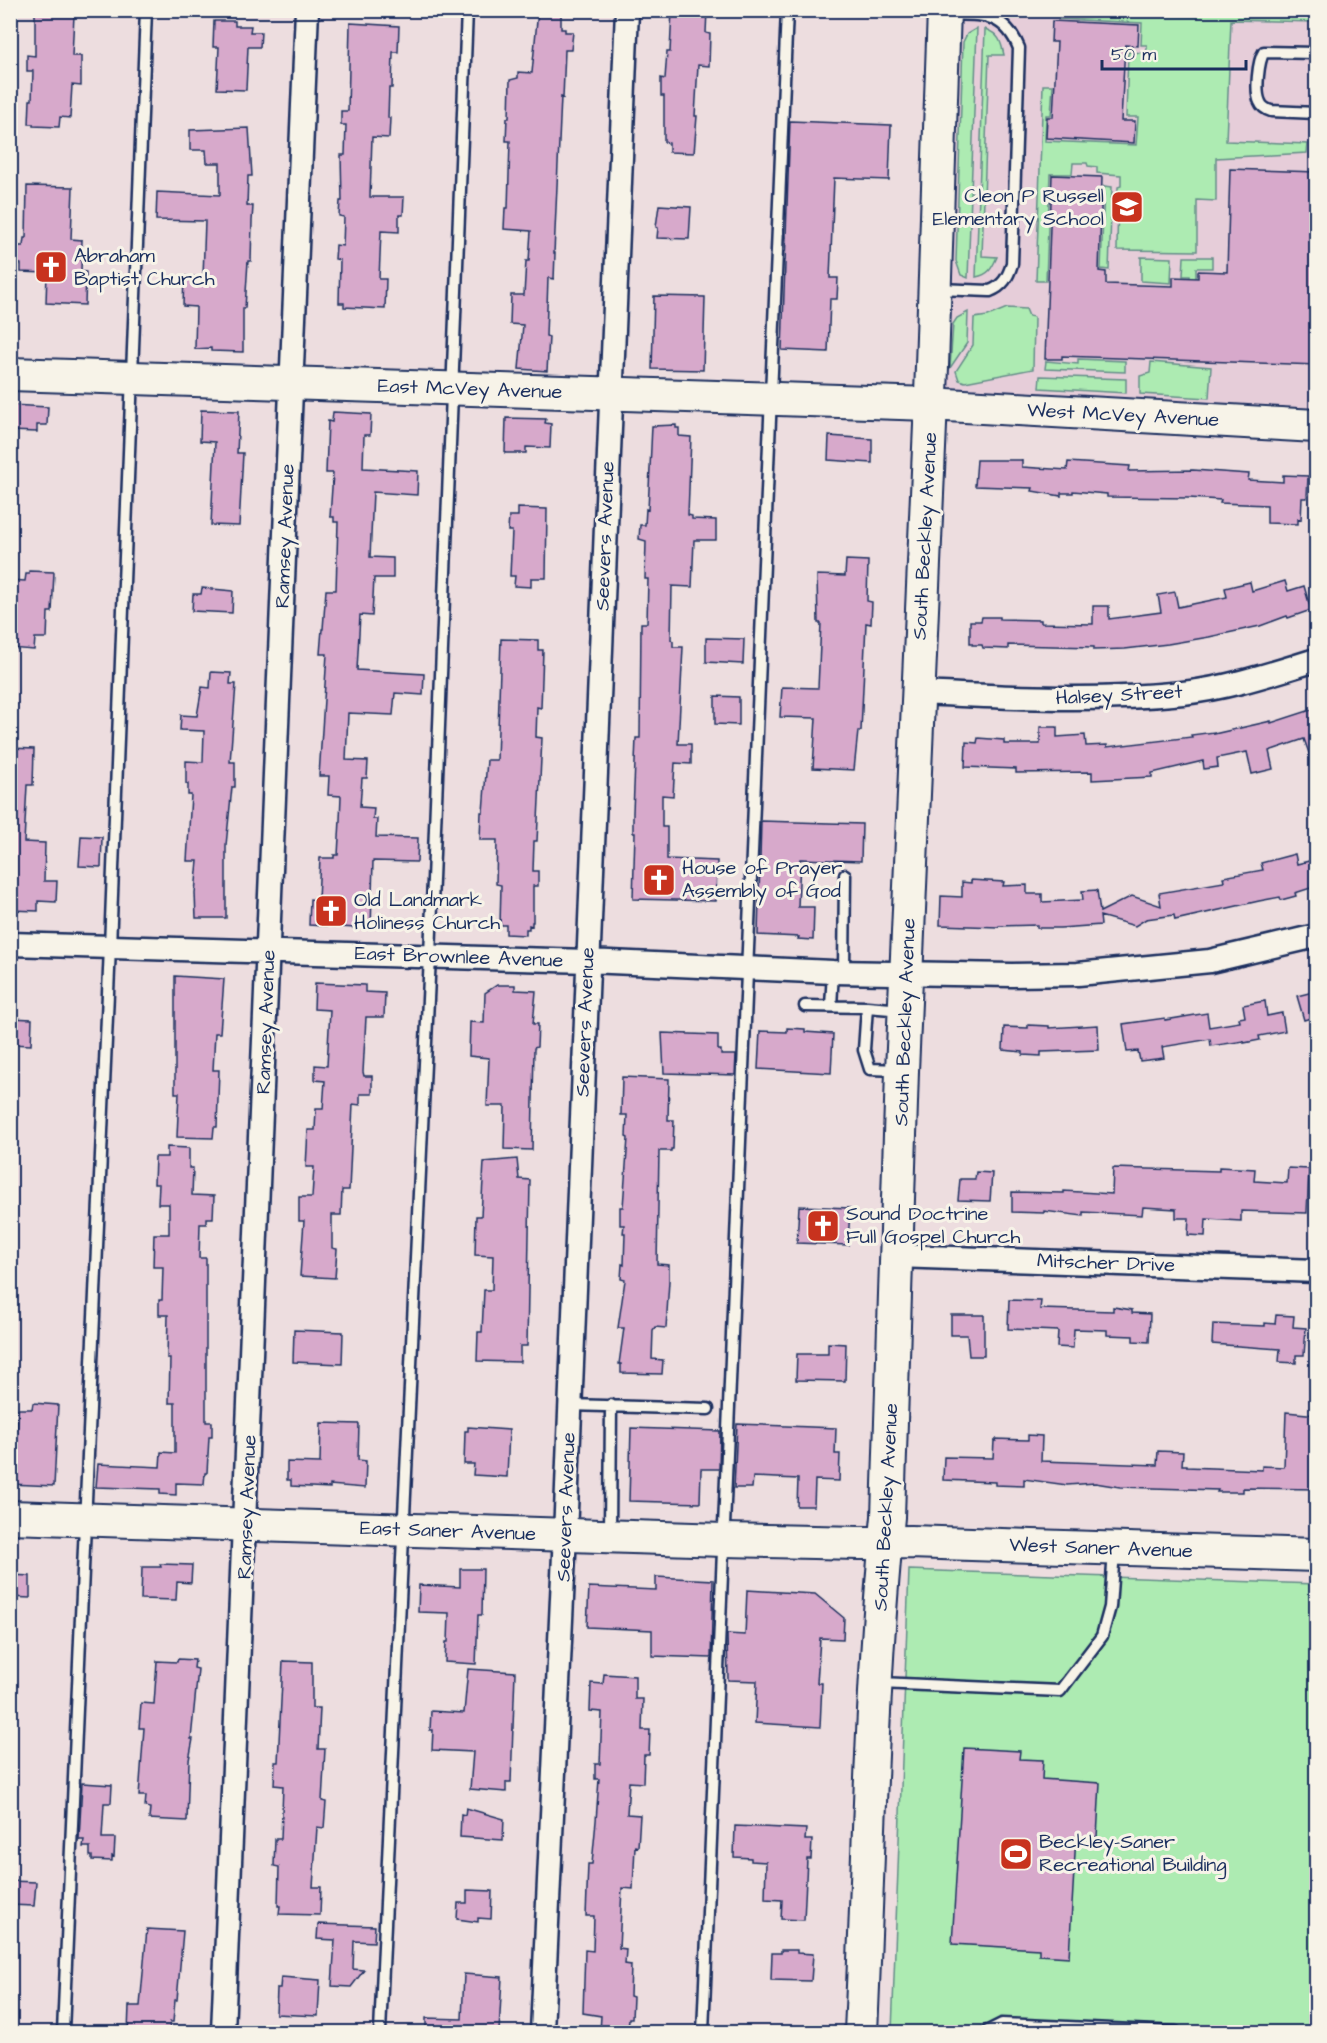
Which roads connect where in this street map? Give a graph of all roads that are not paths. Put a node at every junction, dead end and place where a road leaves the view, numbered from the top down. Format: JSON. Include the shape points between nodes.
{"nodes":[{"id":1,"x":146,"y":10,"type":"edge"},
{"id":2,"x":307,"y":10,"type":"edge"},
{"id":3,"x":467,"y":10,"type":"edge"},
{"id":4,"x":627,"y":10,"type":"edge"},
{"id":5,"x":787,"y":10,"type":"edge"},
{"id":6,"x":944,"y":12,"type":"edge"},
{"id":7,"x":1317,"y":53,"type":"edge"},
{"id":8,"x":1317,"y":113,"type":"edge"},
{"id":9,"x":934,"y":289,"type":"junction"},
{"id":10,"x":10,"y":374,"type":"edge"},
{"id":11,"x":131,"y":377,"type":"junction"},
{"id":12,"x":291,"y":382,"type":"junction"},
{"id":13,"x":452,"y":388,"type":"junction"},
{"id":14,"x":611,"y":394,"type":"junction"},
{"id":15,"x":771,"y":398,"type":"junction"},
{"id":16,"x":930,"y":404,"type":"junction"},
{"id":17,"x":1317,"y":426,"type":"edge"},
{"id":18,"x":1317,"y":660,"type":"edge"},
{"id":19,"x":918,"y":693,"type":"junction"},
{"id":20,"x":845,"y":875,"type":"dead end"},
{"id":21,"x":1317,"y":936,"type":"edge"},
{"id":22,"x":10,"y":944,"type":"edge"},
{"id":23,"x":110,"y":947,"type":"junction"},
{"id":24,"x":268,"y":953,"type":"junction"},
{"id":25,"x":430,"y":956,"type":"junction"},
{"id":26,"x":588,"y":961,"type":"junction"},
{"id":27,"x":748,"y":968,"type":"junction"},
{"id":28,"x":838,"y":971,"type":"junction"},
{"id":29,"x":906,"y":972,"type":"junction"},
{"id":30,"x":805,"y":1006,"type":"dead end"},
{"id":31,"x":831,"y":1006,"type":"junction"},
{"id":32,"x":867,"y":1007,"type":"junction"},
{"id":33,"x":905,"y":1010,"type":"junction"},
{"id":34,"x":902,"y":1071,"type":"junction"},
{"id":35,"x":896,"y":1256,"type":"junction"},
{"id":36,"x":1317,"y":1271,"type":"edge"},
{"id":37,"x":570,"y":1405,"type":"junction"},
{"id":38,"x":611,"y":1406,"type":"junction"},
{"id":39,"x":708,"y":1409,"type":"dead end"},
{"id":40,"x":10,"y":1517,"type":"edge"},
{"id":41,"x":84,"y":1519,"type":"junction"},
{"id":42,"x":247,"y":1524,"type":"junction"},
{"id":43,"x":403,"y":1529,"type":"junction"},
{"id":44,"x":565,"y":1535,"type":"junction"},
{"id":45,"x":610,"y":1536,"type":"junction"},
{"id":46,"x":724,"y":1540,"type":"junction"},
{"id":47,"x":885,"y":1542,"type":"junction"},
{"id":48,"x":1114,"y":1548,"type":"junction"},
{"id":49,"x":1317,"y":1555,"type":"edge"},
{"id":50,"x":876,"y":1683,"type":"junction"},
{"id":51,"x":63,"y":2032,"type":"edge"},
{"id":52,"x":223,"y":2032,"type":"edge"},
{"id":53,"x":380,"y":2032,"type":"edge"},
{"id":54,"x":542,"y":2032,"type":"edge"},
{"id":55,"x":703,"y":2032,"type":"edge"},
{"id":56,"x":861,"y":2032,"type":"edge"},
{"id":57,"x":987,"y":2032,"type":"edge"},
{"id":58,"x":1176,"y":2032,"type":"edge"}],
"edges":[{"from":1,"to":11,"type":"lane"},
{"from":2,"to":12,"type":"street","name":"Ramsey Avenue"},
{"from":3,"to":13,"type":"lane"},
{"from":4,"to":14,"type":"street","name":"Seevers Avenue"},
{"from":5,"to":15,"type":"lane"},
{"from":6,"to":9,"type":"street","name":"South Beckley Avenue"},
{"from":6,"to":9,"type":"lane","via":[[988,15],[1014,35],[1019,48],[1012,264],[1004,283],[990,291]]},
{"from":7,"to":8,"type":"lane","via":[[1264,52],[1259,62],[1258,97],[1270,111]]},
{"from":9,"to":16,"type":"street","name":"South Beckley Avenue"},
{"from":10,"to":11,"type":"street","name":"East McVey Avenue"},
{"from":11,"to":12,"type":"street","name":"East McVey Avenue"},
{"from":11,"to":23,"type":"lane"},
{"from":12,"to":13,"type":"street","name":"East McVey Avenue"},
{"from":12,"to":24,"type":"street","name":"Ramsey Avenue"},
{"from":13,"to":14,"type":"street","name":"East McVey Avenue"},
{"from":13,"to":25,"type":"lane"},
{"from":14,"to":15,"type":"street","name":"East McVey Avenue"},
{"from":14,"to":26,"type":"street","name":"Seevers Avenue"},
{"from":15,"to":16,"type":"street","name":"East McVey Avenue"},
{"from":15,"to":27,"type":"lane"},
{"from":16,"to":17,"type":"street","name":"West McVey Avenue"},
{"from":16,"to":19,"type":"street","name":"South Beckley Avenue"},
{"from":18,"to":19,"type":"street","name":"Halsey Street","via":[[1185,693],[1111,699]]},
{"from":19,"to":29,"type":"street","name":"South Beckley Avenue"},
{"from":20,"to":28,"type":"lane"},
{"from":21,"to":29,"type":"street","name":"East Brownlee Avenue","via":[[1210,961],[1150,968],[1078,974]]},
{"from":22,"to":23,"type":"street","name":"East Brownlee Avenue"},
{"from":23,"to":24,"type":"street","name":"East Brownlee Avenue"},
{"from":23,"to":41,"type":"lane"},
{"from":24,"to":25,"type":"street","name":"East Brownlee Avenue"},
{"from":24,"to":42,"type":"street","name":"Ramsey Avenue"},
{"from":25,"to":26,"type":"street","name":"East Brownlee Avenue"},
{"from":25,"to":43,"type":"lane"},
{"from":26,"to":27,"type":"street","name":"East Brownlee Avenue"},
{"from":26,"to":37,"type":"street","name":"Seevers Avenue"},
{"from":27,"to":28,"type":"street","name":"East Brownlee Avenue"},
{"from":27,"to":46,"type":"lane"},
{"from":28,"to":29,"type":"street","name":"East Brownlee Avenue"},
{"from":28,"to":31,"type":"lane"},
{"from":29,"to":33,"type":"street","name":"South Beckley Avenue"},
{"from":30,"to":31,"type":"lane"},
{"from":31,"to":32,"type":"lane"},
{"from":32,"to":33,"type":"lane"},
{"from":32,"to":34,"type":"lane","via":[[864,1050],[870,1070]]},
{"from":33,"to":34,"type":"street","name":"South Beckley Avenue"},
{"from":34,"to":35,"type":"street","name":"South Beckley Avenue"},
{"from":35,"to":36,"type":"street","name":"Mitscher Drive"},
{"from":35,"to":47,"type":"street","name":"South Beckley Avenue"},
{"from":37,"to":38,"type":"lane"},
{"from":37,"to":44,"type":"street","name":"Seevers Avenue"},
{"from":38,"to":39,"type":"lane"},
{"from":38,"to":45,"type":"lane"},
{"from":40,"to":41,"type":"street","name":"East Saner Avenue"},
{"from":41,"to":42,"type":"street","name":"East Saner Avenue"},
{"from":41,"to":51,"type":"lane"},
{"from":42,"to":43,"type":"street","name":"East Saner Avenue"},
{"from":42,"to":52,"type":"street","name":"Ramsey Avenue"},
{"from":43,"to":44,"type":"street","name":"East Saner Avenue"},
{"from":43,"to":53,"type":"lane"},
{"from":44,"to":45,"type":"street","name":"East Saner Avenue"},
{"from":44,"to":54,"type":"street","name":"Seevers Avenue"},
{"from":45,"to":46,"type":"street","name":"East Saner Avenue"},
{"from":46,"to":47,"type":"street","name":"East Saner Avenue"},
{"from":46,"to":55,"type":"lane"},
{"from":47,"to":48,"type":"street","name":"West Saner Avenue"},
{"from":47,"to":50,"type":"street","name":"South Beckley Avenue"},
{"from":48,"to":49,"type":"street","name":"West Saner Avenue"},
{"from":48,"to":50,"type":"lane","via":[[1110,1607],[1102,1636],[1060,1691]]},
{"from":50,"to":56,"type":"street","name":"South Beckley Avenue"},
{"from":57,"to":58,"type":"lane","via":[[1002,2024]]}]}
